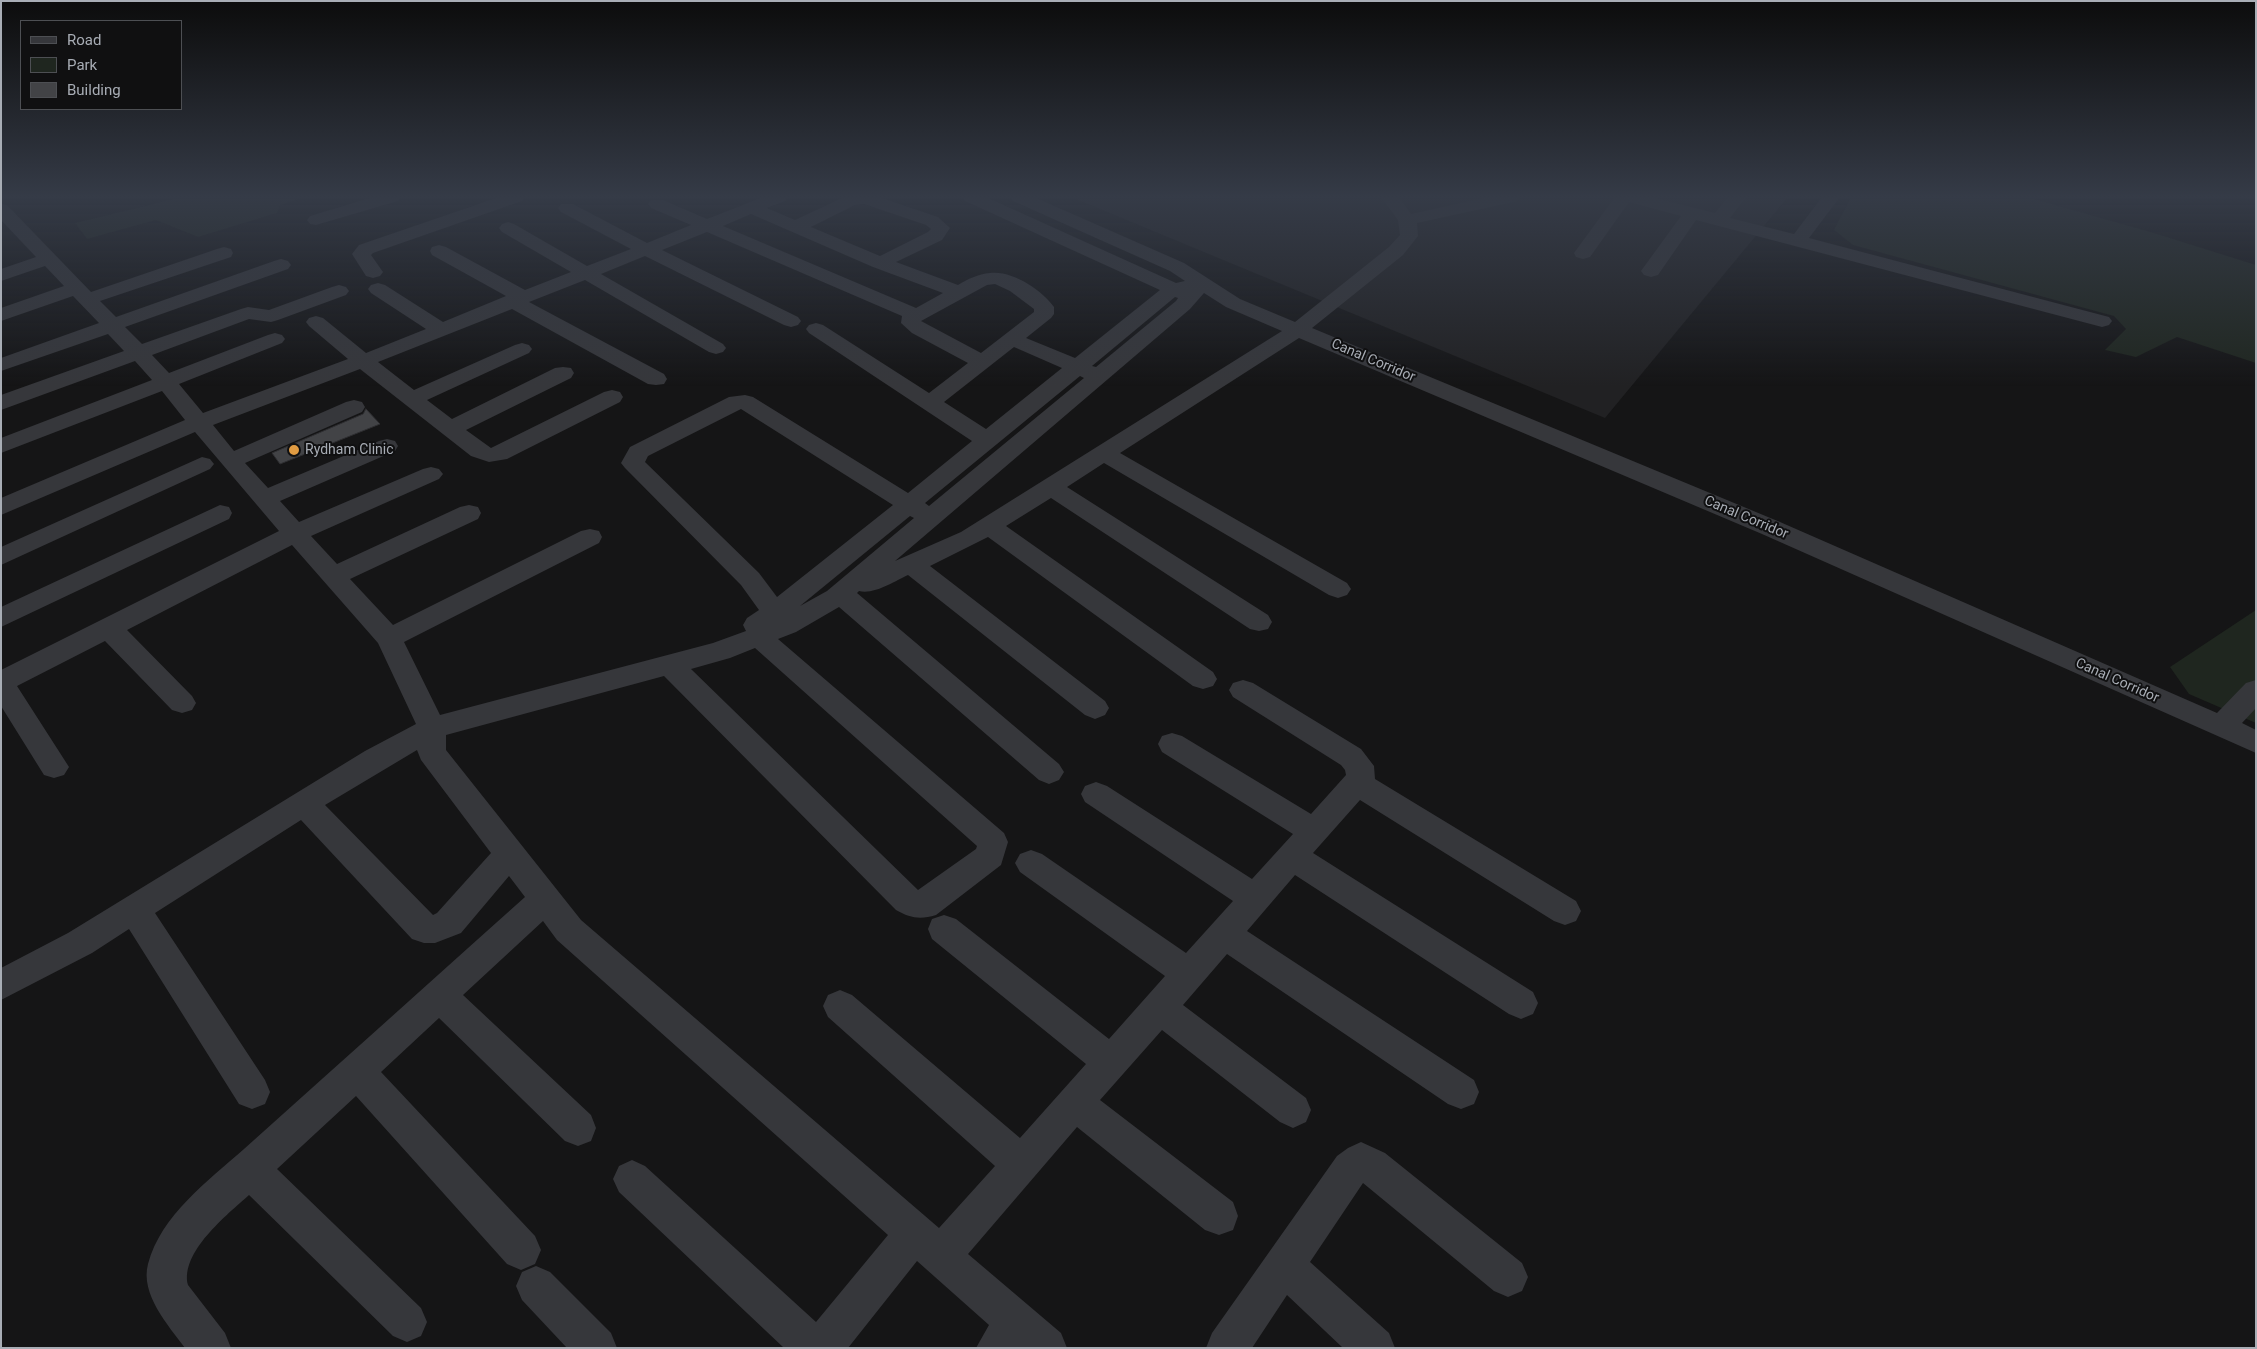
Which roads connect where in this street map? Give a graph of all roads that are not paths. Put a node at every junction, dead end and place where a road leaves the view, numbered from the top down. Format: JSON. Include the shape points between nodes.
{"nodes":[{"id":1,"x":48,"y":260,"type":"joint"},
{"id":2,"x":199,"y":260,"type":"edge"},
{"id":3,"x":364,"y":260,"type":"edge"},
{"id":4,"x":452,"y":260,"type":"edge"},
{"id":5,"x":562,"y":260,"type":"edge"},
{"id":6,"x":617,"y":260,"type":"edge"},
{"id":7,"x":667,"y":260,"type":"edge"},
{"id":8,"x":788,"y":260,"type":"edge"},
{"id":9,"x":871,"y":260,"type":"edge"},
{"id":10,"x":888,"y":260,"type":"edge"},
{"id":11,"x":1119,"y":260,"type":"edge"},
{"id":12,"x":1161,"y":260,"type":"edge"},
{"id":13,"x":1385,"y":260,"type":"edge"},
{"id":14,"x":1659,"y":260,"type":"edge"},
{"id":15,"x":1869,"y":260,"type":"edge"},
{"id":16,"x":880,"y":264,"type":"junction"},
{"id":17,"x":281,"y":265,"type":"dead end"},
{"id":18,"x":1651,"y":271,"type":"dead end"},
{"id":19,"x":584,"y":273,"type":"junction"},
{"id":20,"x":1,"y":275,"type":"edge"},
{"id":21,"x":1189,"y":290,"type":"junction"},
{"id":22,"x":338,"y":291,"type":"dead end"},
{"id":23,"x":958,"y":292,"type":"junction"},
{"id":24,"x":83,"y":293,"type":"junction"},
{"id":25,"x":517,"y":299,"type":"junction"},
{"id":26,"x":1,"y":315,"type":"edge"},
{"id":27,"x":916,"y":315,"type":"junction"},
{"id":28,"x":791,"y":321,"type":"dead end"},
{"id":29,"x":316,"y":322,"type":"dead end"},
{"id":30,"x":2102,"y":322,"type":"dead end"},
{"id":31,"x":111,"y":325,"type":"junction"},
{"id":32,"x":816,"y":329,"type":"dead end"},
{"id":33,"x":441,"y":330,"type":"junction"},
{"id":34,"x":1297,"y":330,"type":"junction"},
{"id":35,"x":275,"y":339,"type":"dead end"},
{"id":36,"x":1012,"y":339,"type":"junction"},
{"id":37,"x":716,"y":348,"type":"dead end"},
{"id":38,"x":522,"y":349,"type":"dead end"},
{"id":39,"x":138,"y":351,"type":"junction"},
{"id":40,"x":363,"y":362,"type":"junction"},
{"id":41,"x":982,"y":362,"type":"junction"},
{"id":42,"x":1,"y":366,"type":"edge"},
{"id":43,"x":1077,"y":367,"type":"junction"},
{"id":44,"x":563,"y":373,"type":"dead end"},
{"id":45,"x":1100,"y":376,"type":"junction"},
{"id":46,"x":656,"y":379,"type":"dead end"},
{"id":47,"x":167,"y":383,"type":"junction"},
{"id":48,"x":612,"y":397,"type":"dead end"},
{"id":49,"x":412,"y":399,"type":"junction"},
{"id":50,"x":1,"y":403,"type":"edge"},
{"id":51,"x":929,"y":403,"type":"junction"},
{"id":52,"x":354,"y":408,"type":"dead end"},
{"id":53,"x":198,"y":423,"type":"junction"},
{"id":54,"x":450,"y":429,"type":"junction"},
{"id":55,"x":987,"y":440,"type":"junction"},
{"id":56,"x":1,"y":446,"type":"edge"},
{"id":57,"x":387,"y":446,"type":"dead end"},
{"id":58,"x":1104,"y":453,"type":"junction"},
{"id":59,"x":230,"y":461,"type":"junction"},
{"id":60,"x":202,"y":464,"type":"dead end"},
{"id":61,"x":431,"y":474,"type":"dead end"},
{"id":62,"x":1051,"y":487,"type":"junction"},
{"id":63,"x":264,"y":499,"type":"junction"},
{"id":64,"x":908,"y":505,"type":"junction"},
{"id":65,"x":1,"y":507,"type":"edge"},
{"id":66,"x":220,"y":513,"type":"dead end"},
{"id":67,"x":469,"y":513,"type":"dead end"},
{"id":68,"x":931,"y":517,"type":"junction"},
{"id":69,"x":989,"y":526,"type":"junction"},
{"id":70,"x":294,"y":534,"type":"junction"},
{"id":71,"x":590,"y":536,"type":"dead end"},
{"id":72,"x":1,"y":557,"type":"edge"},
{"id":73,"x":911,"y":564,"type":"junction"},
{"id":74,"x":334,"y":576,"type":"junction"},
{"id":75,"x":1338,"y":589,"type":"dead end"},
{"id":76,"x":839,"y":596,"type":"junction"},
{"id":77,"x":774,"y":612,"type":"junction"},
{"id":78,"x":1,"y":618,"type":"edge"},
{"id":79,"x":1259,"y":622,"type":"dead end"},
{"id":80,"x":109,"y":628,"type":"junction"},
{"id":81,"x":758,"y":636,"type":"junction"},
{"id":82,"x":389,"y":638,"type":"junction"},
{"id":83,"x":720,"y":651,"type":"junction"},
{"id":84,"x":670,"y":665,"type":"junction"},
{"id":85,"x":1202,"y":679,"type":"dead end"},
{"id":86,"x":1,"y":683,"type":"edge"},
{"id":87,"x":1243,"y":690,"type":"dead end"},
{"id":88,"x":2256,"y":690,"type":"edge"},
{"id":89,"x":182,"y":703,"type":"dead end"},
{"id":90,"x":1095,"y":708,"type":"dead end"},
{"id":91,"x":2221,"y":727,"type":"junction"},
{"id":92,"x":432,"y":728,"type":"junction"},
{"id":93,"x":2256,"y":742,"type":"edge"},
{"id":94,"x":1172,"y":744,"type":"dead end"},
{"id":95,"x":54,"y":767,"type":"dead end"},
{"id":96,"x":1049,"y":772,"type":"dead end"},
{"id":97,"x":1357,"y":783,"type":"junction"},
{"id":98,"x":1096,"y":794,"type":"dead end"},
{"id":99,"x":304,"y":803,"type":"junction"},
{"id":100,"x":1314,"y":831,"type":"junction"},
{"id":101,"x":510,"y":853,"type":"junction"},
{"id":102,"x":1292,"y":856,"type":"junction"},
{"id":103,"x":1031,"y":863,"type":"dead end"},
{"id":104,"x":1255,"y":898,"type":"junction"},
{"id":105,"x":545,"y":899,"type":"junction"},
{"id":106,"x":134,"y":909,"type":"junction"},
{"id":107,"x":1565,"y":911,"type":"dead end"},
{"id":108,"x":944,"y":929,"type":"dead end"},
{"id":109,"x":1224,"y":934,"type":"junction"},
{"id":110,"x":1188,"y":974,"type":"junction"},
{"id":111,"x":1,"y":985,"type":"edge"},
{"id":112,"x":440,"y":995,"type":"junction"},
{"id":113,"x":1521,"y":1003,"type":"dead end"},
{"id":114,"x":840,"y":1006,"type":"dead end"},
{"id":115,"x":1159,"y":1007,"type":"junction"},
{"id":116,"x":1111,"y":1062,"type":"junction"},
{"id":117,"x":357,"y":1071,"type":"junction"},
{"id":118,"x":252,"y":1092,"type":"dead end"},
{"id":119,"x":1461,"y":1092,"type":"dead end"},
{"id":120,"x":1075,"y":1103,"type":"junction"},
{"id":121,"x":1294,"y":1110,"type":"dead end"},
{"id":122,"x":578,"y":1128,"type":"dead end"},
{"id":123,"x":1021,"y":1164,"type":"junction"},
{"id":124,"x":249,"y":1169,"type":"junction"},
{"id":125,"x":632,"y":1179,"type":"dead end"},
{"id":126,"x":1219,"y":1216,"type":"dead end"},
{"id":127,"x":928,"y":1244,"type":"junction"},
{"id":128,"x":521,"y":1250,"type":"dead end"},
{"id":129,"x":1285,"y":1266,"type":"junction"},
{"id":130,"x":1508,"y":1277,"type":"dead end"},
{"id":131,"x":536,"y":1286,"type":"dead end"},
{"id":132,"x":407,"y":1322,"type":"dead end"},
{"id":133,"x":1007,"y":1335,"type":"edge"},
{"id":134,"x":210,"y":1348,"type":"edge"},
{"id":135,"x":596,"y":1348,"type":"edge"},
{"id":136,"x":814,"y":1348,"type":"edge"},
{"id":137,"x":821,"y":1348,"type":"edge"},
{"id":138,"x":1046,"y":1348,"type":"edge"},
{"id":139,"x":1227,"y":1348,"type":"edge"},
{"id":140,"x":1374,"y":1348,"type":"edge"}],
"edges":[{"from":1,"to":20,"type":"street"},
{"from":1,"to":24,"type":"street"},
{"from":2,"to":24,"type":"street"},
{"from":3,"to":33,"type":"street","via":[[376,280]]},
{"from":4,"to":25,"type":"street"},
{"from":5,"to":19,"type":"street"},
{"from":6,"to":19,"type":"street"},
{"from":7,"to":28,"type":"street"},
{"from":8,"to":27,"type":"street"},
{"from":9,"to":16,"type":"street"},
{"from":10,"to":16,"type":"street"},
{"from":11,"to":21,"type":"street"},
{"from":12,"to":21,"type":"street","via":[[1177,267]]},
{"from":13,"to":34,"type":"street"},
{"from":14,"to":18,"type":"street"},
{"from":15,"to":30,"type":"street"},
{"from":16,"to":23,"type":"street"},
{"from":17,"to":31,"type":"street"},
{"from":19,"to":25,"type":"street"},
{"from":19,"to":37,"type":"street"},
{"from":21,"to":34,"type":"street","name":"Canal Corridor","via":[[1233,303]]},
{"from":21,"to":43,"type":"street"},
{"from":21,"to":45,"type":"street","via":[[1183,305]]},
{"from":22,"to":39,"type":"street","via":[[271,316],[248,313],[238,316]]},
{"from":23,"to":27,"type":"street"},
{"from":23,"to":36,"type":"street","via":[[988,278],[1000,279],[1037,300],[1044,307],[1044,314]]},
{"from":24,"to":26,"type":"street"},
{"from":24,"to":31,"type":"street"},
{"from":25,"to":33,"type":"street"},
{"from":25,"to":46,"type":"street"},
{"from":27,"to":41,"type":"street","via":[[910,319],[911,323]]},
{"from":29,"to":40,"type":"street"},
{"from":31,"to":39,"type":"street"},
{"from":31,"to":42,"type":"street"},
{"from":32,"to":51,"type":"street"},
{"from":33,"to":40,"type":"street"},
{"from":34,"to":58,"type":"street"},
{"from":34,"to":91,"type":"street","name":"Canal Corridor","via":[[1771,528]]},
{"from":35,"to":47,"type":"street"},
{"from":36,"to":41,"type":"street"},
{"from":36,"to":43,"type":"street"},
{"from":38,"to":49,"type":"street"},
{"from":39,"to":47,"type":"street"},
{"from":39,"to":50,"type":"street"},
{"from":40,"to":49,"type":"street"},
{"from":40,"to":53,"type":"street"},
{"from":41,"to":51,"type":"street"},
{"from":43,"to":45,"type":"street"},
{"from":43,"to":55,"type":"street"},
{"from":44,"to":54,"type":"street"},
{"from":45,"to":68,"type":"street"},
{"from":47,"to":53,"type":"street"},
{"from":47,"to":56,"type":"street"},
{"from":48,"to":54,"type":"street","via":[[499,454],[479,451]]},
{"from":49,"to":54,"type":"street"},
{"from":51,"to":55,"type":"street"},
{"from":52,"to":59,"type":"street"},
{"from":53,"to":59,"type":"street"},
{"from":53,"to":65,"type":"street"},
{"from":55,"to":64,"type":"street"},
{"from":57,"to":63,"type":"street"},
{"from":58,"to":62,"type":"street"},
{"from":58,"to":75,"type":"street"},
{"from":59,"to":63,"type":"street"},
{"from":60,"to":72,"type":"street"},
{"from":61,"to":70,"type":"street"},
{"from":62,"to":69,"type":"street"},
{"from":62,"to":79,"type":"street"},
{"from":63,"to":70,"type":"street"},
{"from":64,"to":68,"type":"street"},
{"from":64,"to":77,"type":"street"},
{"from":64,"to":77,"type":"street","via":[[745,402],[737,402],[638,452],[632,463],[750,580]]},
{"from":66,"to":78,"type":"street"},
{"from":67,"to":74,"type":"street"},
{"from":68,"to":76,"type":"street"},
{"from":69,"to":73,"type":"street"},
{"from":69,"to":85,"type":"street"},
{"from":70,"to":74,"type":"street"},
{"from":70,"to":80,"type":"street"},
{"from":71,"to":82,"type":"street"},
{"from":73,"to":76,"type":"street"},
{"from":73,"to":90,"type":"street"},
{"from":74,"to":82,"type":"street"},
{"from":76,"to":81,"type":"street","via":[[787,625]]},
{"from":76,"to":96,"type":"street"},
{"from":77,"to":83,"type":"street"},
{"from":80,"to":86,"type":"street"},
{"from":80,"to":89,"type":"street"},
{"from":81,"to":83,"type":"street"},
{"from":81,"to":84,"type":"street","via":[[993,842],[990,856],[924,905],[907,900]]},
{"from":82,"to":92,"type":"street"},
{"from":83,"to":84,"type":"street"},
{"from":84,"to":92,"type":"street"},
{"from":86,"to":95,"type":"street"},
{"from":87,"to":97,"type":"street","via":[[1351,757],[1359,766],[1361,778]]},
{"from":88,"to":91,"type":"street"},
{"from":91,"to":93,"type":"street","name":"Canal Corridor"},
{"from":92,"to":99,"type":"street"},
{"from":92,"to":101,"type":"street","via":[[431,752]]},
{"from":94,"to":100,"type":"street"},
{"from":97,"to":100,"type":"street"},
{"from":97,"to":107,"type":"street"},
{"from":98,"to":104,"type":"street"},
{"from":99,"to":101,"type":"street","via":[[424,929],[436,929],[449,923]]},
{"from":99,"to":106,"type":"street"},
{"from":100,"to":102,"type":"street"},
{"from":101,"to":105,"type":"street"},
{"from":102,"to":104,"type":"street"},
{"from":102,"to":113,"type":"street"},
{"from":103,"to":110,"type":"street"},
{"from":104,"to":109,"type":"street"},
{"from":105,"to":112,"type":"street"},
{"from":105,"to":127,"type":"street","via":[[569,930]]},
{"from":106,"to":111,"type":"street","via":[[80,943]]},
{"from":106,"to":118,"type":"street"},
{"from":108,"to":116,"type":"street"},
{"from":109,"to":110,"type":"street"},
{"from":109,"to":119,"type":"street"},
{"from":110,"to":115,"type":"street"},
{"from":112,"to":117,"type":"street"},
{"from":112,"to":122,"type":"street"},
{"from":114,"to":123,"type":"street"},
{"from":115,"to":116,"type":"street"},
{"from":115,"to":121,"type":"street"},
{"from":116,"to":120,"type":"street"},
{"from":117,"to":124,"type":"street"},
{"from":117,"to":128,"type":"street"},
{"from":120,"to":123,"type":"street"},
{"from":120,"to":126,"type":"street"},
{"from":123,"to":127,"type":"street"},
{"from":124,"to":132,"type":"street"},
{"from":124,"to":134,"type":"street","via":[[179,1240],[166,1267],[170,1290]]},
{"from":125,"to":136,"type":"street"},
{"from":127,"to":133,"type":"street"},
{"from":127,"to":137,"type":"street"},
{"from":129,"to":130,"type":"street","via":[[1350,1169],[1361,1161],[1372,1166]]},
{"from":129,"to":139,"type":"street"},
{"from":129,"to":140,"type":"street"},
{"from":131,"to":135,"type":"street"},
{"from":133,"to":138,"type":"street"}]}
